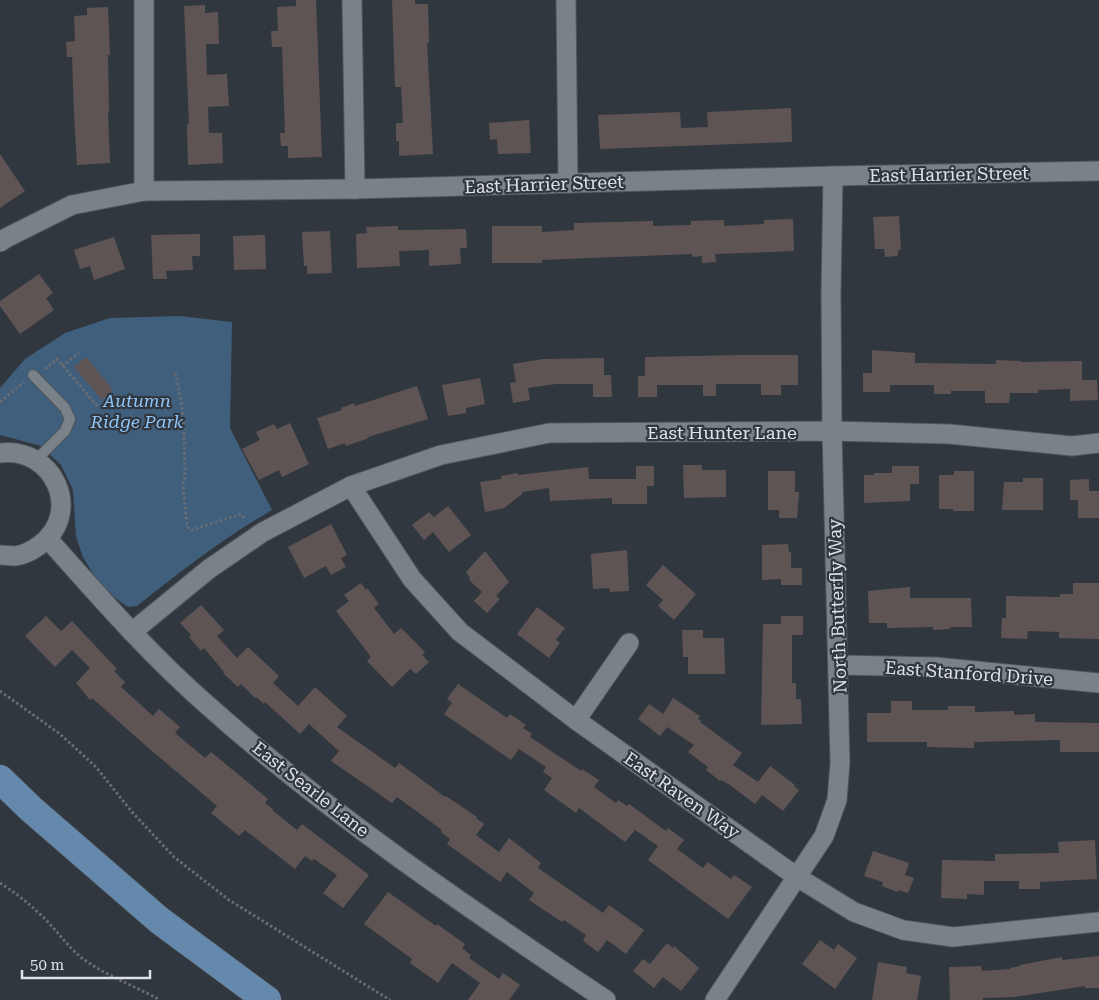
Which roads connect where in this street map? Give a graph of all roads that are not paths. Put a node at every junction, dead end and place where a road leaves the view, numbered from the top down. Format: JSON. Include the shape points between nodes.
{"nodes":[{"id":1,"x":144,"y":0,"type":"edge"},
{"id":2,"x":352,"y":0,"type":"edge"},
{"id":3,"x":566,"y":0,"type":"edge"},
{"id":4,"x":1099,"y":171,"type":"edge"},
{"id":5,"x":833,"y":176,"type":"junction"},
{"id":6,"x":568,"y":183,"type":"junction"},
{"id":7,"x":355,"y":189,"type":"junction"},
{"id":8,"x":144,"y":190,"type":"junction"},
{"id":9,"x":0,"y":242,"type":"edge"},
{"id":10,"x":33,"y":374,"type":"dead end"},
{"id":11,"x":832,"y":431,"type":"junction"},
{"id":12,"x":1099,"y":443,"type":"edge"},
{"id":13,"x":0,"y":453,"type":"edge"},
{"id":14,"x":36,"y":460,"type":"junction"},
{"id":15,"x":352,"y":486,"type":"junction"},
{"id":16,"x":48,"y":539,"type":"junction"},
{"id":17,"x":0,"y":555,"type":"edge"},
{"id":18,"x":132,"y":632,"type":"junction"},
{"id":19,"x":629,"y":643,"type":"dead end"},
{"id":20,"x":839,"y":665,"type":"junction"},
{"id":21,"x":1099,"y":683,"type":"edge"},
{"id":22,"x":576,"y":720,"type":"junction"},
{"id":23,"x":0,"y":779,"type":"edge"},
{"id":24,"x":797,"y":876,"type":"junction"},
{"id":25,"x":1099,"y":922,"type":"edge"},
{"id":26,"x":267,"y":1000,"type":"edge"},
{"id":27,"x":606,"y":1000,"type":"edge"},
{"id":28,"x":715,"y":1000,"type":"edge"}],
"edges":[{"from":1,"to":8,"type":"street"},
{"from":2,"to":7,"type":"street"},
{"from":3,"to":6,"type":"street"},
{"from":4,"to":5,"type":"street","name":"East Harrier Street"},
{"from":5,"to":6,"type":"street","name":"East Harrier Street"},
{"from":5,"to":11,"type":"street","name":"North Butterfly Way"},
{"from":6,"to":7,"type":"street","name":"East Harrier Street"},
{"from":7,"to":8,"type":"street","name":"East Harrier Street"},
{"from":8,"to":9,"type":"street","name":"East Harrier Street","via":[[72,205]]},
{"from":10,"to":14,"type":"lane","via":[[65,408],[70,419],[65,431]]},
{"from":11,"to":12,"type":"street","name":"East Hunter Lane","via":[[949,434],[1072,446]]},
{"from":11,"to":15,"type":"street","name":"East Hunter Lane","via":[[549,433],[441,455]]},
{"from":11,"to":20,"type":"street","name":"North Butterfly Way"},
{"from":13,"to":14,"type":"street","via":[[26,455]]},
{"from":14,"to":16,"type":"street","via":[[53,476],[60,491],[57,525]]},
{"from":15,"to":18,"type":"street","name":"East Hunter Lane","via":[[263,532],[209,569]]},
{"from":15,"to":22,"type":"street","name":"East Raven Way","via":[[412,580],[460,632]]},
{"from":16,"to":17,"type":"street","via":[[33,550],[16,556]]},
{"from":16,"to":18,"type":"street","name":"East Searle Lane"},
{"from":18,"to":27,"type":"street","name":"East Searle Lane","via":[[204,702],[298,782],[483,918]]},
{"from":19,"to":22,"type":"street"},
{"from":20,"to":21,"type":"street","name":"East Stanford Drive","via":[[936,667]]},
{"from":20,"to":24,"type":"street","name":"North Butterfly Way","via":[[837,800],[824,836]]},
{"from":22,"to":24,"type":"street","name":"East Raven Way"},
{"from":23,"to":26,"type":"main road","via":[[31,810],[159,920]]},
{"from":24,"to":25,"type":"street","name":"East Raven Way","via":[[854,912],[903,930],[953,937]]},
{"from":24,"to":28,"type":"street","name":"North Butterfly Way"}]}
